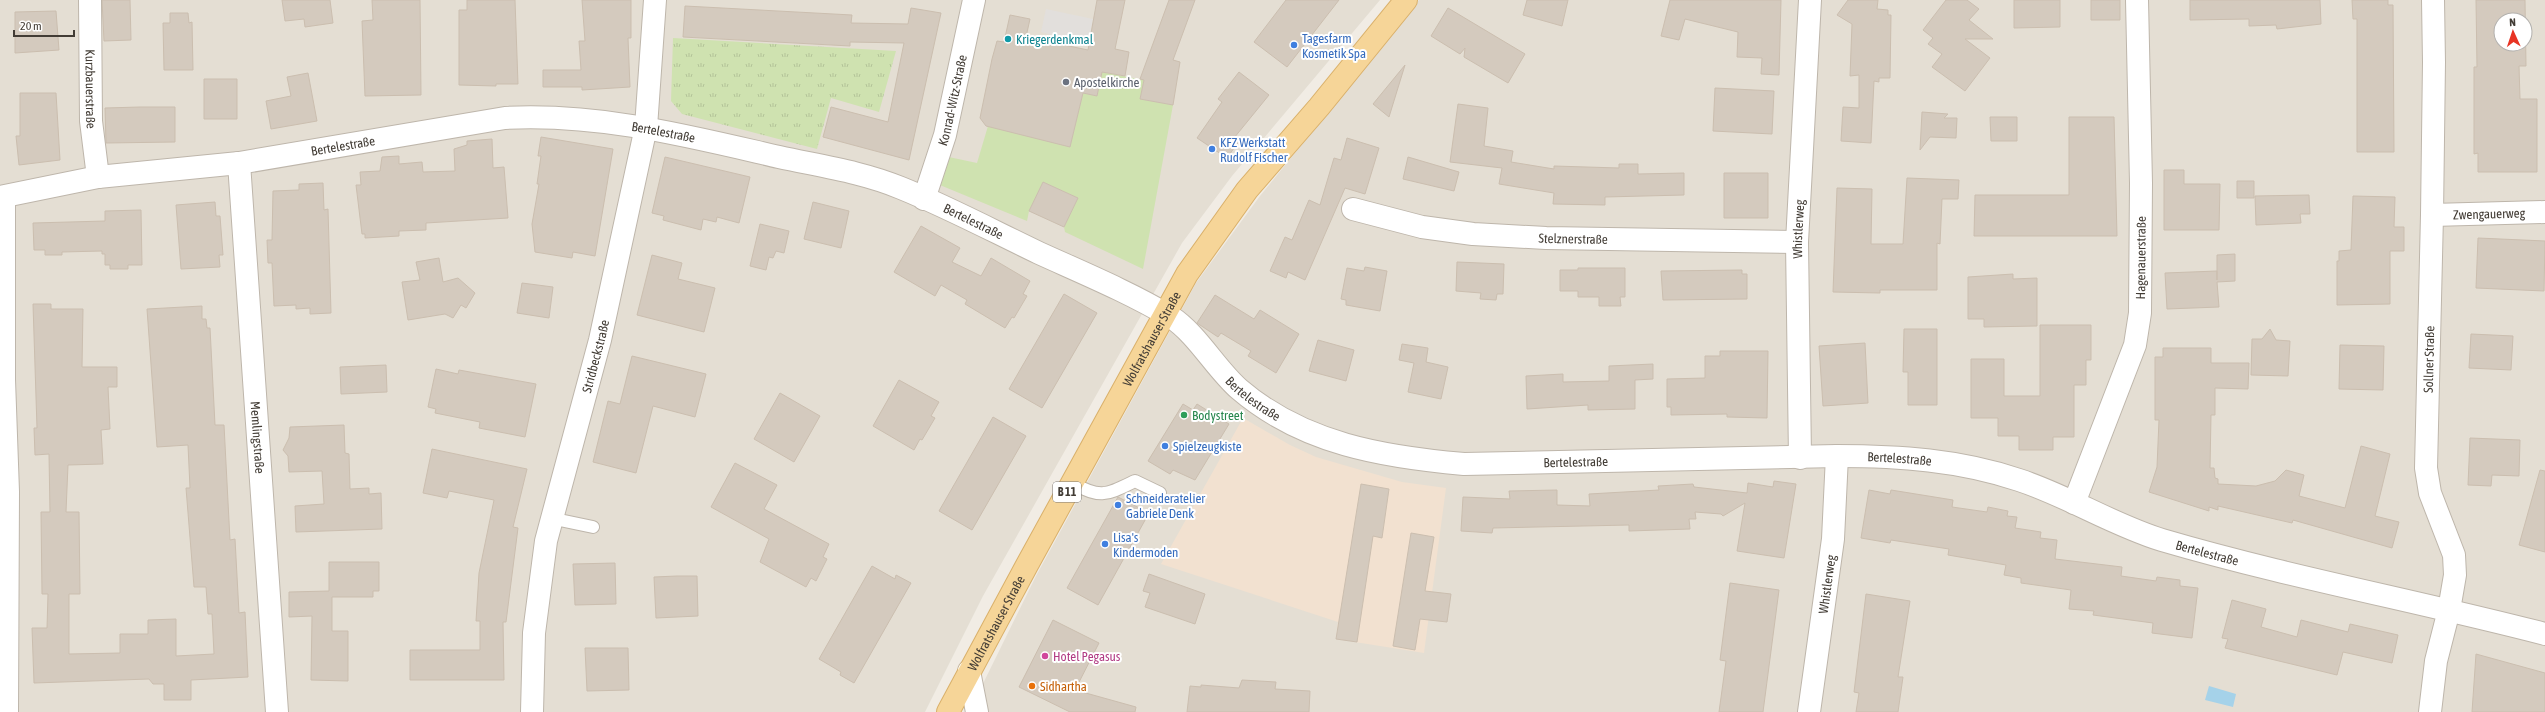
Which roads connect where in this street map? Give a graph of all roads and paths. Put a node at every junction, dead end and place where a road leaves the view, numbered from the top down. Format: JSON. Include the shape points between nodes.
{"nodes":[{"id":1,"x":90,"y":0,"type":"edge"},
{"id":2,"x":655,"y":0,"type":"edge"},
{"id":3,"x":974,"y":0,"type":"edge"},
{"id":4,"x":1406,"y":0,"type":"edge"},
{"id":5,"x":1810,"y":0,"type":"edge"},
{"id":6,"x":2137,"y":0,"type":"edge"},
{"id":7,"x":2433,"y":0,"type":"edge"},
{"id":8,"x":646,"y":126,"type":"junction"},
{"id":9,"x":239,"y":163,"type":"junction"},
{"id":10,"x":98,"y":177,"type":"junction"},
{"id":11,"x":2,"y":197,"type":"edge"},
{"id":12,"x":924,"y":198,"type":"junction"},
{"id":13,"x":1352,"y":209,"type":"dead end"},
{"id":14,"x":2545,"y":212,"type":"edge"},
{"id":15,"x":2432,"y":215,"type":"junction"},
{"id":16,"x":1797,"y":242,"type":"junction"},
{"id":17,"x":1164,"y":314,"type":"junction"},
{"id":18,"x":1837,"y":456,"type":"junction"},
{"id":19,"x":1800,"y":458,"type":"junction"},
{"id":20,"x":1072,"y":483,"type":"junction"},
{"id":21,"x":1160,"y":493,"type":"dead end"},
{"id":22,"x":2074,"y":503,"type":"junction"},
{"id":23,"x":550,"y":518,"type":"junction"},
{"id":24,"x":593,"y":527,"type":"dead end"},
{"id":25,"x":2449,"y":610,"type":"junction"},
{"id":26,"x":2545,"y":634,"type":"edge"},
{"id":27,"x":969,"y":671,"type":"junction"},
{"id":28,"x":7,"y":712,"type":"edge"},
{"id":29,"x":278,"y":712,"type":"edge"},
{"id":30,"x":532,"y":712,"type":"edge"},
{"id":31,"x":948,"y":712,"type":"edge"},
{"id":32,"x":977,"y":712,"type":"edge"},
{"id":33,"x":1809,"y":712,"type":"edge"},
{"id":34,"x":2430,"y":712,"type":"edge"}],
"edges":[{"from":1,"to":10,"type":"street","name":"Kurzbauerstraße","via":[[91,121]]},
{"from":2,"to":8,"type":"street","name":"Stridbeckstraße"},
{"from":3,"to":12,"type":"street","name":"Konrad-Witz-Straße","via":[[945,135]]},
{"from":4,"to":17,"type":"main road","name":"Wolfratshauser Straße","number":"B 11","via":[[1247,190],[1187,274]]},
{"from":5,"to":16,"type":"street","name":"Whistlerweg"},
{"from":6,"to":22,"type":"street","name":"Hagenauerstraße","via":[[2141,183],[2140,313],[2135,345]]},
{"from":7,"to":15,"type":"street","name":"Sollner Straße"},
{"from":8,"to":9,"type":"street","name":"Bertelestraße","via":[[583,118],[505,118]]},
{"from":8,"to":12,"type":"street","name":"Bertelestraße","via":[[876,179]]},
{"from":8,"to":23,"type":"street","name":"Stridbeckstraße","via":[[600,340]]},
{"from":9,"to":10,"type":"street","name":"Bertelestraße"},
{"from":9,"to":29,"type":"street","name":"Memlingstraße"},
{"from":10,"to":11,"type":"street","name":"Bertelestraße"},
{"from":11,"to":28,"type":"street","via":[[8,492]]},
{"from":12,"to":17,"type":"street","name":"Bertelestraße","via":[[1139,299]]},
{"from":13,"to":16,"type":"street","name":"Stelznerstraße","via":[[1422,227],[1474,234],[1546,238]]},
{"from":14,"to":15,"type":"street","name":"Zwengauerweg"},
{"from":15,"to":25,"type":"street","name":"Sollner Straße","via":[[2426,468],[2430,493],[2454,555],[2455,575]]},
{"from":16,"to":19,"type":"street","name":"Whistlerweg"},
{"from":17,"to":19,"type":"street","name":"Bertelestraße","via":[[1179,323],[1238,388],[1263,408],[1289,424],[1323,438],[1385,455],[1464,464]]},
{"from":17,"to":20,"type":"main road","name":"Wolfratshauser Straße","number":"B 11"},
{"from":18,"to":19,"type":"street","name":"Bertelestraße"},
{"from":18,"to":22,"type":"street","name":"Bertelestraße","via":[[1896,456],[1966,466],[2020,480]]},
{"from":18,"to":33,"type":"street","name":"Whistlerweg","via":[[1833,539]]},
{"from":20,"to":21,"type":"lane","via":[[1092,494],[1112,492],[1135,481]]},
{"from":20,"to":27,"type":"main road","name":"Wolfratshauser Straße","number":"B 11"},
{"from":22,"to":25,"type":"street","name":"Bertelestraße","via":[[2166,541],[2230,559]]},
{"from":23,"to":24,"type":"lane"},
{"from":23,"to":30,"type":"street","name":"Stridbeckstraße","via":[[534,633]]},
{"from":25,"to":26,"type":"street","name":"Bertelestraße"},
{"from":25,"to":34,"type":"street","name":"Sollner Straße","via":[[2436,661]]},
{"from":27,"to":31,"type":"main road","name":"Wolfratshauser Straße","number":"B 11"},
{"from":27,"to":32,"type":"street"}]}
